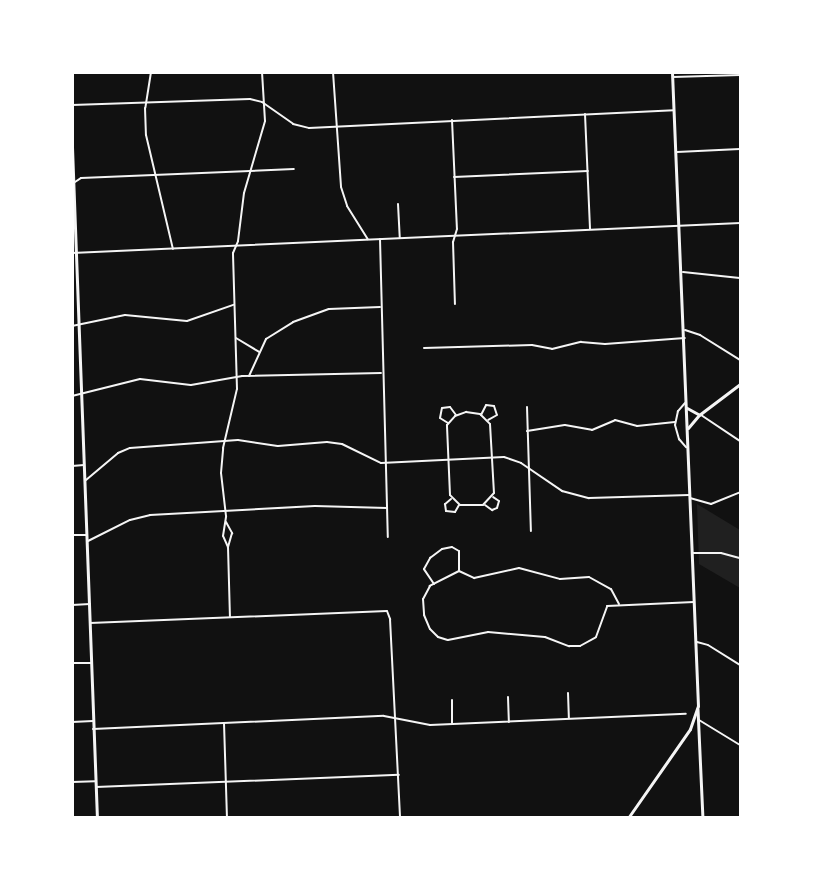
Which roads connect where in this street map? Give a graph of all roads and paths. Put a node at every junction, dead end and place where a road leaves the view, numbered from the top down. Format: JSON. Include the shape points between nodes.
{"nodes":[{"id":1,"x":151,"y":72,"type":"edge"},
{"id":2,"x":262,"y":72,"type":"edge"},
{"id":3,"x":333,"y":72,"type":"edge"},
{"id":4,"x":672,"y":72,"type":"edge"},
{"id":5,"x":740,"y":75,"type":"edge"},
{"id":6,"x":673,"y":78,"type":"junction"},
{"id":7,"x":146,"y":102,"type":"junction"},
{"id":8,"x":72,"y":104,"type":"edge"},
{"id":9,"x":266,"y":106,"type":"junction"},
{"id":10,"x":674,"y":110,"type":"junction"},
{"id":11,"x":585,"y":114,"type":"junction"},
{"id":12,"x":452,"y":120,"type":"junction"},
{"id":13,"x":336,"y":128,"type":"junction"},
{"id":14,"x":72,"y":148,"type":"edge"},
{"id":15,"x":740,"y":149,"type":"edge"},
{"id":16,"x":677,"y":152,"type":"junction"},
{"id":17,"x":294,"y":169,"type":"dead end"},
{"id":18,"x":250,"y":170,"type":"junction"},
{"id":19,"x":588,"y":171,"type":"junction"},
{"id":20,"x":154,"y":176,"type":"junction"},
{"id":21,"x":454,"y":177,"type":"junction"},
{"id":22,"x":73,"y":183,"type":"edge"},
{"id":23,"x":398,"y":204,"type":"dead end"},
{"id":24,"x":740,"y":223,"type":"edge"},
{"id":25,"x":680,"y":226,"type":"junction"},
{"id":26,"x":590,"y":229,"type":"junction"},
{"id":27,"x":455,"y":236,"type":"junction"},
{"id":28,"x":400,"y":238,"type":"junction"},
{"id":29,"x":380,"y":239,"type":"junction"},
{"id":30,"x":368,"y":240,"type":"junction"},
{"id":31,"x":236,"y":246,"type":"junction"},
{"id":32,"x":173,"y":249,"type":"junction"},
{"id":33,"x":77,"y":253,"type":"junction"},
{"id":34,"x":72,"y":254,"type":"edge"},
{"id":35,"x":682,"y":272,"type":"junction"},
{"id":36,"x":740,"y":278,"type":"edge"},
{"id":37,"x":455,"y":304,"type":"dead end"},
{"id":38,"x":234,"y":305,"type":"junction"},
{"id":39,"x":380,"y":307,"type":"junction"},
{"id":40,"x":79,"y":325,"type":"junction"},
{"id":41,"x":72,"y":326,"type":"edge"},
{"id":42,"x":684,"y":330,"type":"junction"},
{"id":43,"x":236,"y":338,"type":"junction"},
{"id":44,"x":685,"y":338,"type":"junction"},
{"id":45,"x":424,"y":348,"type":"dead end"},
{"id":46,"x":259,"y":352,"type":"junction"},
{"id":47,"x":740,"y":360,"type":"edge"},
{"id":48,"x":381,"y":373,"type":"junction"},
{"id":49,"x":248,"y":376,"type":"junction"},
{"id":50,"x":237,"y":377,"type":"junction"},
{"id":51,"x":740,"y":384,"type":"edge"},
{"id":52,"x":82,"y":395,"type":"junction"},
{"id":53,"x":72,"y":396,"type":"edge"},
{"id":54,"x":686,"y":402,"type":"junction"},
{"id":55,"x":527,"y":408,"type":"dead end"},
{"id":56,"x":687,"y":408,"type":"junction"},
{"id":57,"x":699,"y":414,"type":"junction"},
{"id":58,"x":456,"y":415,"type":"junction"},
{"id":59,"x":481,"y":415,"type":"junction"},
{"id":60,"x":487,"y":421,"type":"junction"},
{"id":61,"x":676,"y":422,"type":"junction"},
{"id":62,"x":448,"y":423,"type":"junction"},
{"id":63,"x":687,"y":429,"type":"junction"},
{"id":64,"x":527,"y":431,"type":"junction"},
{"id":65,"x":740,"y":441,"type":"edge"},
{"id":66,"x":224,"y":442,"type":"junction"},
{"id":67,"x":688,"y":448,"type":"junction"},
{"id":68,"x":491,"y":457,"type":"junction"},
{"id":69,"x":449,"y":460,"type":"junction"},
{"id":70,"x":385,"y":463,"type":"junction"},
{"id":71,"x":84,"y":465,"type":"junction"},
{"id":72,"x":72,"y":466,"type":"edge"},
{"id":73,"x":529,"y":468,"type":"junction"},
{"id":74,"x":85,"y":480,"type":"junction"},
{"id":75,"x":740,"y":492,"type":"edge"},
{"id":76,"x":690,"y":496,"type":"junction"},
{"id":77,"x":493,"y":497,"type":"junction"},
{"id":78,"x":452,"y":499,"type":"junction"},
{"id":79,"x":459,"y":504,"type":"junction"},
{"id":80,"x":485,"y":504,"type":"junction"},
{"id":81,"x":387,"y":508,"type":"junction"},
{"id":82,"x":225,"y":510,"type":"junction"},
{"id":83,"x":226,"y":522,"type":"junction"},
{"id":84,"x":531,"y":531,"type":"dead end"},
{"id":85,"x":87,"y":535,"type":"junction"},
{"id":86,"x":72,"y":536,"type":"edge"},
{"id":87,"x":388,"y":537,"type":"dead end"},
{"id":88,"x":87,"y":541,"type":"junction"},
{"id":89,"x":228,"y":547,"type":"junction"},
{"id":90,"x":692,"y":553,"type":"junction"},
{"id":91,"x":740,"y":558,"type":"edge"},
{"id":92,"x":459,"y":571,"type":"junction"},
{"id":93,"x":434,"y":584,"type":"junction"},
{"id":94,"x":694,"y":602,"type":"junction"},
{"id":95,"x":90,"y":604,"type":"junction"},
{"id":96,"x":620,"y":604,"type":"junction"},
{"id":97,"x":72,"y":605,"type":"edge"},
{"id":98,"x":230,"y":617,"type":"junction"},
{"id":99,"x":90,"y":624,"type":"junction"},
{"id":100,"x":695,"y":642,"type":"junction"},
{"id":101,"x":72,"y":663,"type":"edge"},
{"id":102,"x":91,"y":663,"type":"junction"},
{"id":103,"x":740,"y":665,"type":"edge"},
{"id":104,"x":568,"y":693,"type":"dead end"},
{"id":105,"x":508,"y":697,"type":"dead end"},
{"id":106,"x":452,"y":700,"type":"dead end"},
{"id":107,"x":698,"y":707,"type":"junction"},
{"id":108,"x":686,"y":714,"type":"dead end"},
{"id":109,"x":396,"y":719,"type":"junction"},
{"id":110,"x":569,"y":719,"type":"junction"},
{"id":111,"x":699,"y":720,"type":"junction"},
{"id":112,"x":93,"y":721,"type":"junction"},
{"id":113,"x":72,"y":722,"type":"edge"},
{"id":114,"x":224,"y":722,"type":"junction"},
{"id":115,"x":509,"y":722,"type":"junction"},
{"id":116,"x":452,"y":724,"type":"junction"},
{"id":117,"x":94,"y":729,"type":"junction"},
{"id":118,"x":740,"y":744,"type":"edge"},
{"id":119,"x":399,"y":775,"type":"junction"},
{"id":120,"x":95,"y":781,"type":"junction"},
{"id":121,"x":72,"y":782,"type":"edge"},
{"id":122,"x":226,"y":782,"type":"junction"},
{"id":123,"x":95,"y":788,"type":"junction"},
{"id":124,"x":97,"y":818,"type":"edge"},
{"id":125,"x":227,"y":818,"type":"edge"},
{"id":126,"x":400,"y":818,"type":"edge"},
{"id":127,"x":628,"y":818,"type":"edge"},
{"id":128,"x":703,"y":818,"type":"edge"}],
"edges":[{"from":1,"to":7,"type":"street"},
{"from":2,"to":9,"type":"street"},
{"from":3,"to":13,"type":"street"},
{"from":4,"to":6,"type":"main road"},
{"from":5,"to":6,"type":"street"},
{"from":6,"to":10,"type":"main road"},
{"from":7,"to":8,"type":"street"},
{"from":7,"to":9,"type":"street","via":[[238,98],[259,101]]},
{"from":7,"to":20,"type":"street","via":[[146,135]]},
{"from":9,"to":13,"type":"street","via":[[302,127]]},
{"from":9,"to":18,"type":"street"},
{"from":10,"to":11,"type":"street"},
{"from":10,"to":16,"type":"main road"},
{"from":11,"to":12,"type":"street"},
{"from":11,"to":19,"type":"street"},
{"from":12,"to":13,"type":"street"},
{"from":12,"to":21,"type":"street"},
{"from":13,"to":30,"type":"street","via":[[342,194]]},
{"from":14,"to":22,"type":"main road"},
{"from":15,"to":16,"type":"street"},
{"from":16,"to":25,"type":"main road"},
{"from":17,"to":18,"type":"street"},
{"from":18,"to":20,"type":"street"},
{"from":18,"to":31,"type":"street"},
{"from":19,"to":21,"type":"street"},
{"from":19,"to":26,"type":"street"},
{"from":20,"to":22,"type":"street","via":[[82,178]]},
{"from":20,"to":32,"type":"street"},
{"from":21,"to":27,"type":"street"},
{"from":22,"to":33,"type":"main road"},
{"from":23,"to":28,"type":"street"},
{"from":24,"to":25,"type":"street"},
{"from":25,"to":26,"type":"street"},
{"from":25,"to":35,"type":"main road"},
{"from":26,"to":27,"type":"street"},
{"from":27,"to":28,"type":"street"},
{"from":27,"to":37,"type":"street"},
{"from":28,"to":29,"type":"street"},
{"from":29,"to":30,"type":"street"},
{"from":29,"to":39,"type":"street"},
{"from":30,"to":31,"type":"street"},
{"from":31,"to":32,"type":"street"},
{"from":31,"to":38,"type":"street","via":[[232,258]]},
{"from":32,"to":33,"type":"street"},
{"from":33,"to":34,"type":"street"},
{"from":33,"to":40,"type":"main road"},
{"from":35,"to":36,"type":"street"},
{"from":35,"to":42,"type":"main road"},
{"from":38,"to":40,"type":"street","via":[[188,320],[130,315]]},
{"from":38,"to":43,"type":"street"},
{"from":39,"to":46,"type":"street","via":[[336,308],[311,314],[273,333]]},
{"from":39,"to":48,"type":"street"},
{"from":40,"to":41,"type":"street"},
{"from":40,"to":52,"type":"main road"},
{"from":42,"to":44,"type":"main road"},
{"from":42,"to":47,"type":"street","via":[[700,335]]},
{"from":43,"to":46,"type":"street"},
{"from":43,"to":50,"type":"street"},
{"from":44,"to":45,"type":"street","via":[[605,344],[578,342],[552,349],[532,345]]},
{"from":44,"to":54,"type":"main road"},
{"from":46,"to":49,"type":"street"},
{"from":48,"to":49,"type":"street"},
{"from":48,"to":70,"type":"street"},
{"from":49,"to":50,"type":"street"},
{"from":50,"to":52,"type":"street","via":[[191,385],[137,380]]},
{"from":50,"to":66,"type":"street","via":[[236,404]]},
{"from":51,"to":57,"type":"main road"},
{"from":52,"to":53,"type":"street"},
{"from":52,"to":71,"type":"main road"},
{"from":54,"to":56,"type":"main road"},
{"from":54,"to":61,"type":"street","via":[[678,411]]},
{"from":55,"to":64,"type":"street"},
{"from":56,"to":57,"type":"main road"},
{"from":56,"to":63,"type":"main road"},
{"from":57,"to":63,"type":"main road"},
{"from":57,"to":65,"type":"street"},
{"from":58,"to":59,"type":"street","via":[[466,412]]},
{"from":58,"to":62,"type":"street"},
{"from":58,"to":62,"type":"street","via":[[450,407],[442,408],[440,418]]},
{"from":59,"to":60,"type":"street"},
{"from":59,"to":60,"type":"street","via":[[486,405],[494,406],[497,415]]},
{"from":60,"to":68,"type":"street"},
{"from":61,"to":64,"type":"street","via":[[637,426],[615,420],[592,430],[565,425]]},
{"from":61,"to":67,"type":"street","via":[[678,437]]},
{"from":62,"to":69,"type":"street"},
{"from":63,"to":67,"type":"main road"},
{"from":64,"to":73,"type":"street"},
{"from":66,"to":70,"type":"street","via":[[238,440],[278,446],[330,442],[345,446],[372,462]]},
{"from":66,"to":74,"type":"street","via":[[124,449]]},
{"from":66,"to":82,"type":"street","via":[[221,473]]},
{"from":67,"to":76,"type":"main road"},
{"from":68,"to":69,"type":"street"},
{"from":68,"to":73,"type":"street","via":[[507,458]]},
{"from":68,"to":77,"type":"street"},
{"from":69,"to":70,"type":"street"},
{"from":69,"to":78,"type":"street"},
{"from":70,"to":81,"type":"street"},
{"from":71,"to":72,"type":"street"},
{"from":71,"to":74,"type":"main road"},
{"from":73,"to":76,"type":"street","via":[[558,489],[584,497]]},
{"from":73,"to":84,"type":"street"},
{"from":74,"to":85,"type":"main road"},
{"from":75,"to":76,"type":"street","via":[[711,504]]},
{"from":76,"to":90,"type":"main road"},
{"from":77,"to":80,"type":"street"},
{"from":77,"to":80,"type":"street","via":[[499,501],[498,508],[491,510]]},
{"from":78,"to":79,"type":"street"},
{"from":78,"to":79,"type":"street","via":[[445,505],[448,512],[455,512]]},
{"from":79,"to":80,"type":"street"},
{"from":81,"to":82,"type":"street","via":[[346,506]]},
{"from":81,"to":87,"type":"street"},
{"from":82,"to":83,"type":"street"},
{"from":82,"to":88,"type":"street","via":[[144,516]]},
{"from":83,"to":89,"type":"street","via":[[223,536]]},
{"from":83,"to":89,"type":"street","via":[[232,534]]},
{"from":85,"to":86,"type":"street"},
{"from":85,"to":88,"type":"main road"},
{"from":88,"to":95,"type":"main road"},
{"from":89,"to":98,"type":"street"},
{"from":90,"to":91,"type":"street","via":[[721,553]]},
{"from":90,"to":94,"type":"main road"},
{"from":92,"to":93,"type":"street"},
{"from":92,"to":93,"type":"street","via":[[459,551],[452,546],[442,549],[430,558],[424,569]]},
{"from":92,"to":96,"type":"street","via":[[474,578],[519,568],[560,580],[589,577],[611,590]]},
{"from":93,"to":96,"type":"street","via":[[423,596],[424,615],[433,633],[448,640],[492,632],[545,637],[569,646],[580,646],[596,637],[605,608]]},
{"from":94,"to":96,"type":"street"},
{"from":94,"to":100,"type":"main road"},
{"from":95,"to":97,"type":"street"},
{"from":95,"to":99,"type":"main road"},
{"from":98,"to":99,"type":"street"},
{"from":98,"to":109,"type":"street","via":[[383,610],[388,613]]},
{"from":99,"to":102,"type":"main road"},
{"from":100,"to":103,"type":"street","via":[[708,645]]},
{"from":100,"to":107,"type":"main road"},
{"from":101,"to":102,"type":"street"},
{"from":102,"to":112,"type":"main road"},
{"from":104,"to":110,"type":"street"},
{"from":105,"to":115,"type":"street"},
{"from":106,"to":116,"type":"street"},
{"from":107,"to":111,"type":"street"},
{"from":107,"to":127,"type":"main road","via":[[690,729]]},
{"from":108,"to":110,"type":"street"},
{"from":109,"to":114,"type":"street","via":[[384,716]]},
{"from":109,"to":116,"type":"street","via":[[424,725]]},
{"from":109,"to":119,"type":"street"},
{"from":110,"to":115,"type":"street"},
{"from":111,"to":118,"type":"street"},
{"from":111,"to":128,"type":"street"},
{"from":112,"to":113,"type":"street"},
{"from":112,"to":117,"type":"main road"},
{"from":114,"to":117,"type":"street"},
{"from":114,"to":122,"type":"street"},
{"from":115,"to":116,"type":"street"},
{"from":117,"to":120,"type":"main road"},
{"from":119,"to":122,"type":"street"},
{"from":119,"to":126,"type":"street"},
{"from":120,"to":121,"type":"street"},
{"from":120,"to":123,"type":"main road"},
{"from":122,"to":123,"type":"street"},
{"from":122,"to":125,"type":"street"},
{"from":123,"to":124,"type":"main road"}]}
